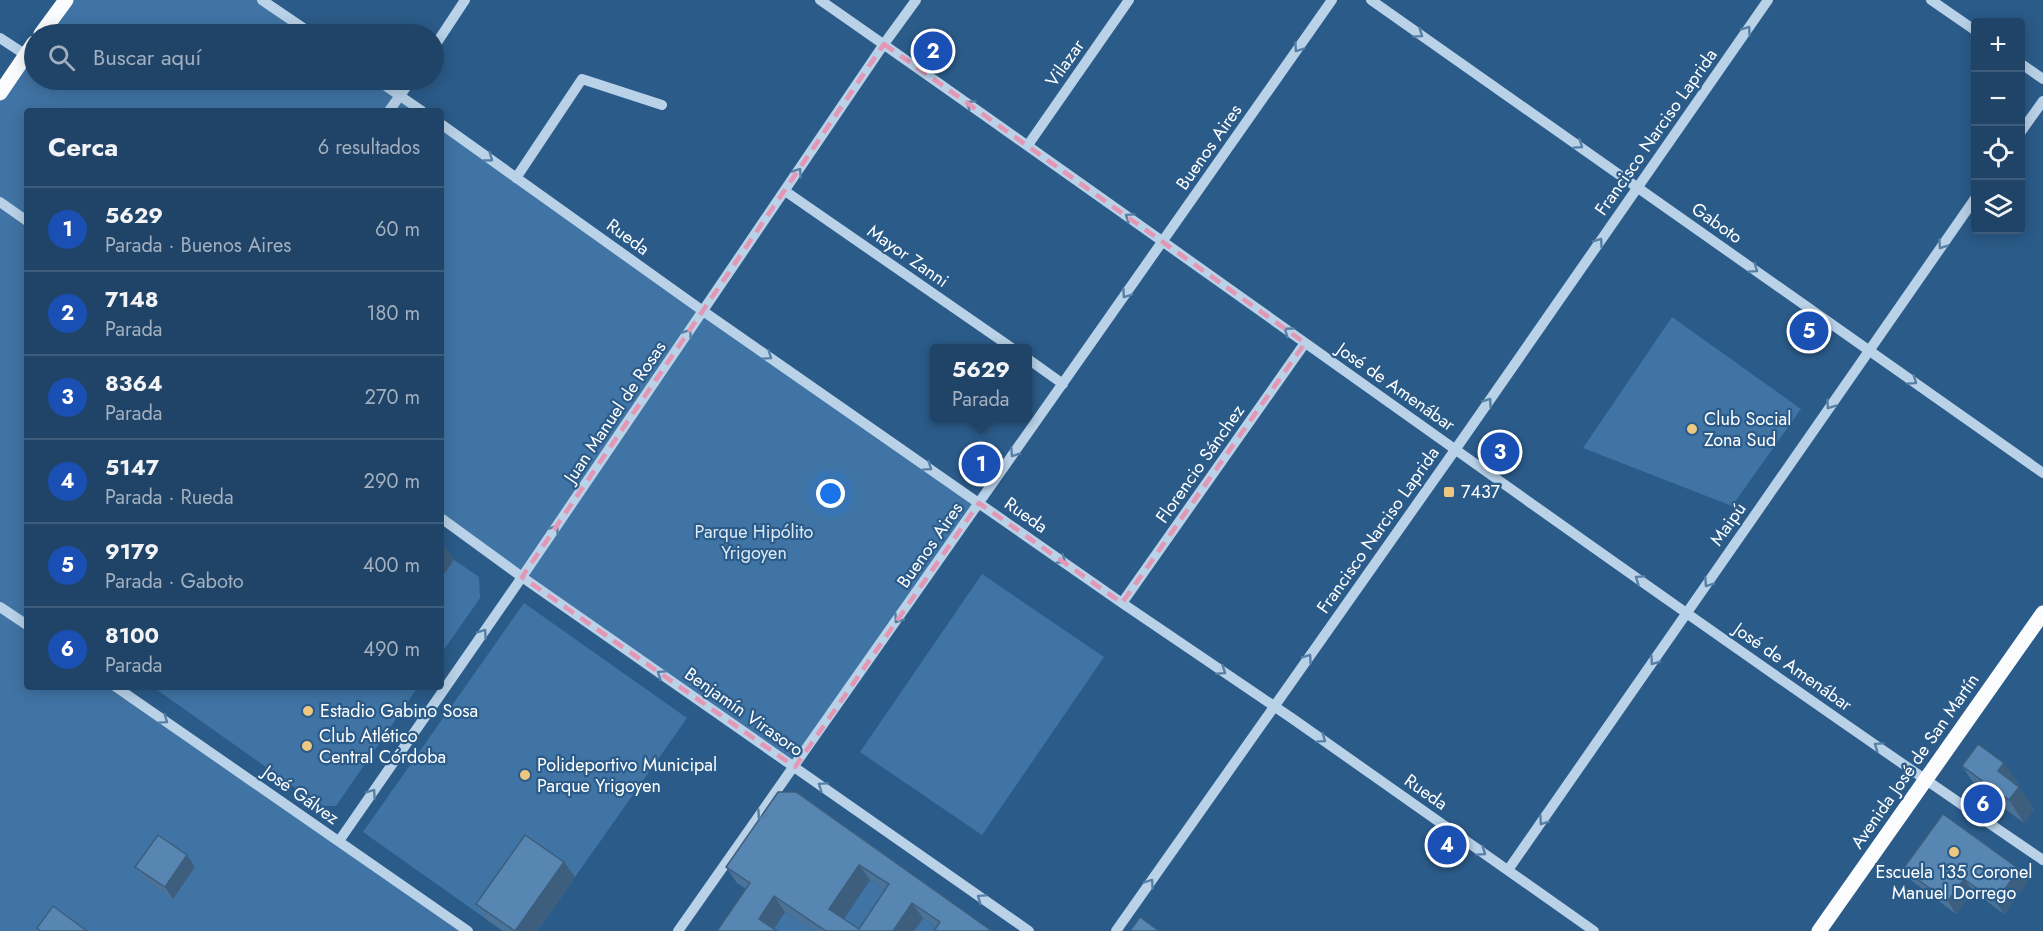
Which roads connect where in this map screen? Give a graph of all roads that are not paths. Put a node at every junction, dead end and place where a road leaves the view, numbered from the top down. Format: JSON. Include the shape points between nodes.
{"nodes":[{"id":1,"x":66,"y":0,"type":"edge"},
{"id":2,"x":262,"y":0,"type":"edge"},
{"id":3,"x":465,"y":0,"type":"edge"},
{"id":4,"x":820,"y":0,"type":"edge"},
{"id":5,"x":916,"y":0,"type":"edge"},
{"id":6,"x":1129,"y":0,"type":"edge"},
{"id":7,"x":1332,"y":0,"type":"edge"},
{"id":8,"x":1371,"y":0,"type":"edge"},
{"id":9,"x":1768,"y":0,"type":"edge"},
{"id":10,"x":1931,"y":0,"type":"edge"},
{"id":11,"x":48,"y":24,"type":"edge"},
{"id":12,"x":297,"y":24,"type":"edge"},
{"id":13,"x":1971,"y":28,"type":"edge"},
{"id":14,"x":444,"y":32,"type":"edge"},
{"id":15,"x":0,"y":38,"type":"edge"},
{"id":16,"x":884,"y":44,"type":"junction"},
{"id":17,"x":24,"y":47,"type":"edge"},
{"id":18,"x":24,"y":58,"type":"edge"},
{"id":19,"x":2025,"y":66,"type":"edge"},
{"id":20,"x":2043,"y":79,"type":"edge"},
{"id":21,"x":392,"y":90,"type":"edge"},
{"id":22,"x":404,"y":90,"type":"edge"},
{"id":23,"x":0,"y":93,"type":"edge"},
{"id":24,"x":400,"y":95,"type":"junction"},
{"id":25,"x":2043,"y":100,"type":"edge"},
{"id":26,"x":662,"y":105,"type":"dead end"},
{"id":27,"x":391,"y":108,"type":"edge"},
{"id":28,"x":418,"y":108,"type":"edge"},
{"id":29,"x":444,"y":126,"type":"edge"},
{"id":30,"x":2025,"y":126,"type":"edge"},
{"id":31,"x":1028,"y":145,"type":"junction"},
{"id":32,"x":516,"y":178,"type":"junction"},
{"id":33,"x":1638,"y":186,"type":"junction"},
{"id":34,"x":785,"y":191,"type":"junction"},
{"id":35,"x":0,"y":202,"type":"edge"},
{"id":36,"x":1971,"y":204,"type":"edge"},
{"id":37,"x":24,"y":219,"type":"edge"},
{"id":38,"x":1163,"y":241,"type":"junction"},
{"id":39,"x":703,"y":311,"type":"junction"},
{"id":40,"x":1305,"y":343,"type":"junction"},
{"id":41,"x":1006,"y":344,"type":"edge"},
{"id":42,"x":1868,"y":350,"type":"junction"},
{"id":43,"x":1032,"y":362,"type":"edge"},
{"id":44,"x":1063,"y":384,"type":"junction"},
{"id":45,"x":1455,"y":450,"type":"junction"},
{"id":46,"x":2043,"y":473,"type":"edge"},
{"id":47,"x":980,"y":502,"type":"junction"},
{"id":48,"x":444,"y":520,"type":"edge"},
{"id":49,"x":522,"y":577,"type":"junction"},
{"id":50,"x":1122,"y":603,"type":"junction"},
{"id":51,"x":0,"y":607,"type":"edge"},
{"id":52,"x":1687,"y":613,"type":"junction"},
{"id":53,"x":2043,"y":613,"type":"edge"},
{"id":54,"x":24,"y":623,"type":"edge"},
{"id":55,"x":120,"y":690,"type":"edge"},
{"id":56,"x":444,"y":690,"type":"edge"},
{"id":57,"x":444,"y":690,"type":"edge"},
{"id":58,"x":1274,"y":706,"type":"junction"},
{"id":59,"x":795,"y":767,"type":"junction"},
{"id":60,"x":1926,"y":780,"type":"junction"},
{"id":61,"x":339,"y":841,"type":"junction"},
{"id":62,"x":2043,"y":860,"type":"edge"},
{"id":63,"x":1508,"y":870,"type":"junction"},
{"id":64,"x":468,"y":931,"type":"edge"},
{"id":65,"x":678,"y":931,"type":"edge"},
{"id":66,"x":1029,"y":931,"type":"edge"},
{"id":67,"x":1116,"y":931,"type":"edge"},
{"id":68,"x":1594,"y":931,"type":"edge"},
{"id":69,"x":1819,"y":931,"type":"edge"}],
"edges":[{"from":1,"to":11,"type":"main road"},
{"from":2,"to":12,"type":"street"},
{"from":3,"to":14,"type":"street"},
{"from":4,"to":16,"type":"street","name":"José de Amenábar"},
{"from":5,"to":16,"type":"street","name":"Juan Manuel de Rosas"},
{"from":6,"to":31,"type":"street","name":"Vilazar"},
{"from":7,"to":38,"type":"street","name":"Buenos Aires","one_way":true},
{"from":8,"to":33,"type":"street","name":"Gaboto","one_way":true},
{"from":33,"to":9,"type":"street","name":"Francisco Narciso Laprida","one_way":true},
{"from":10,"to":13,"type":"street"},
{"from":15,"to":17,"type":"street"},
{"from":31,"to":16,"type":"street","name":"José de Amenábar","one_way":true},
{"from":34,"to":16,"type":"street","name":"Juan Manuel de Rosas","one_way":true},
{"from":18,"to":23,"type":"main road"},
{"from":19,"to":20,"type":"street"},
{"from":21,"to":24,"type":"street"},
{"from":22,"to":24,"type":"street"},
{"from":24,"to":27,"type":"street"},
{"from":24,"to":28,"type":"street"},
{"from":25,"to":30,"type":"street"},
{"from":26,"to":32,"type":"street","via":[[582,79]]},
{"from":29,"to":32,"type":"street","name":"Rueda","one_way":true},
{"from":38,"to":31,"type":"street","name":"José de Amenábar","one_way":true},
{"from":32,"to":39,"type":"street","name":"Rueda"},
{"from":33,"to":42,"type":"street","name":"Gaboto","one_way":true},
{"from":45,"to":33,"type":"street","name":"Francisco Narciso Laprida","one_way":true},
{"from":34,"to":39,"type":"street","name":"Juan Manuel de Rosas"},
{"from":34,"to":41,"type":"street","name":"Mayor Zanni"},
{"from":35,"to":37,"type":"street"},
{"from":36,"to":42,"type":"street","name":"Maipú","one_way":true},
{"from":40,"to":38,"type":"street","name":"José de Amenábar","one_way":true},
{"from":38,"to":44,"type":"street","name":"Buenos Aires","one_way":true},
{"from":39,"to":47,"type":"street","name":"Rueda","one_way":true},
{"from":49,"to":39,"type":"street","name":"Juan Manuel de Rosas","one_way":true},
{"from":40,"to":45,"type":"street","name":"José de Amenábar"},
{"from":40,"to":50,"type":"street","name":"Florencio Sánchez"},
{"from":42,"to":46,"type":"street","name":"Gaboto","one_way":true},
{"from":42,"to":52,"type":"street","name":"Maipú","one_way":true},
{"from":43,"to":44,"type":"street"},
{"from":44,"to":47,"type":"street","name":"Buenos Aires","one_way":true},
{"from":52,"to":45,"type":"street","name":"José de Amenábar","one_way":true},
{"from":58,"to":45,"type":"street","name":"Francisco Narciso Laprida","one_way":true},
{"from":47,"to":50,"type":"street","name":"Rueda","one_way":true},
{"from":47,"to":59,"type":"street","name":"Buenos Aires","one_way":true},
{"from":48,"to":49,"type":"street","name":"Benjamín Virasoro"},
{"from":57,"to":49,"type":"street","name":"Juan Manuel de Rosas","one_way":true},
{"from":59,"to":49,"type":"street","name":"Benjamín Virasoro","one_way":true},
{"from":50,"to":58,"type":"street","name":"Rueda","one_way":true},
{"from":51,"to":54,"type":"street"},
{"from":60,"to":52,"type":"street","name":"José de Amenábar","one_way":true},
{"from":52,"to":63,"type":"street","name":"Maipú","one_way":true},
{"from":53,"to":60,"type":"main road","name":"Avenida José de San Martín"},
{"from":55,"to":61,"type":"street","name":"José Gálvez","one_way":true},
{"from":61,"to":56,"type":"street","name":"Juan Manuel de Rosas","one_way":true},
{"from":58,"to":63,"type":"street","name":"Rueda","one_way":true},
{"from":67,"to":58,"type":"street","name":"Francisco Narciso Laprida","one_way":true},
{"from":59,"to":65,"type":"street","name":"Buenos Aires","one_way":true},
{"from":66,"to":59,"type":"street","name":"Benjamín Virasoro","one_way":true},
{"from":60,"to":62,"type":"street","name":"José de Amenábar"},
{"from":60,"to":69,"type":"main road","name":"Avenida José de San Martín"},
{"from":61,"to":64,"type":"street","name":"José Gálvez"},
{"from":63,"to":68,"type":"street","name":"Rueda"}]}
